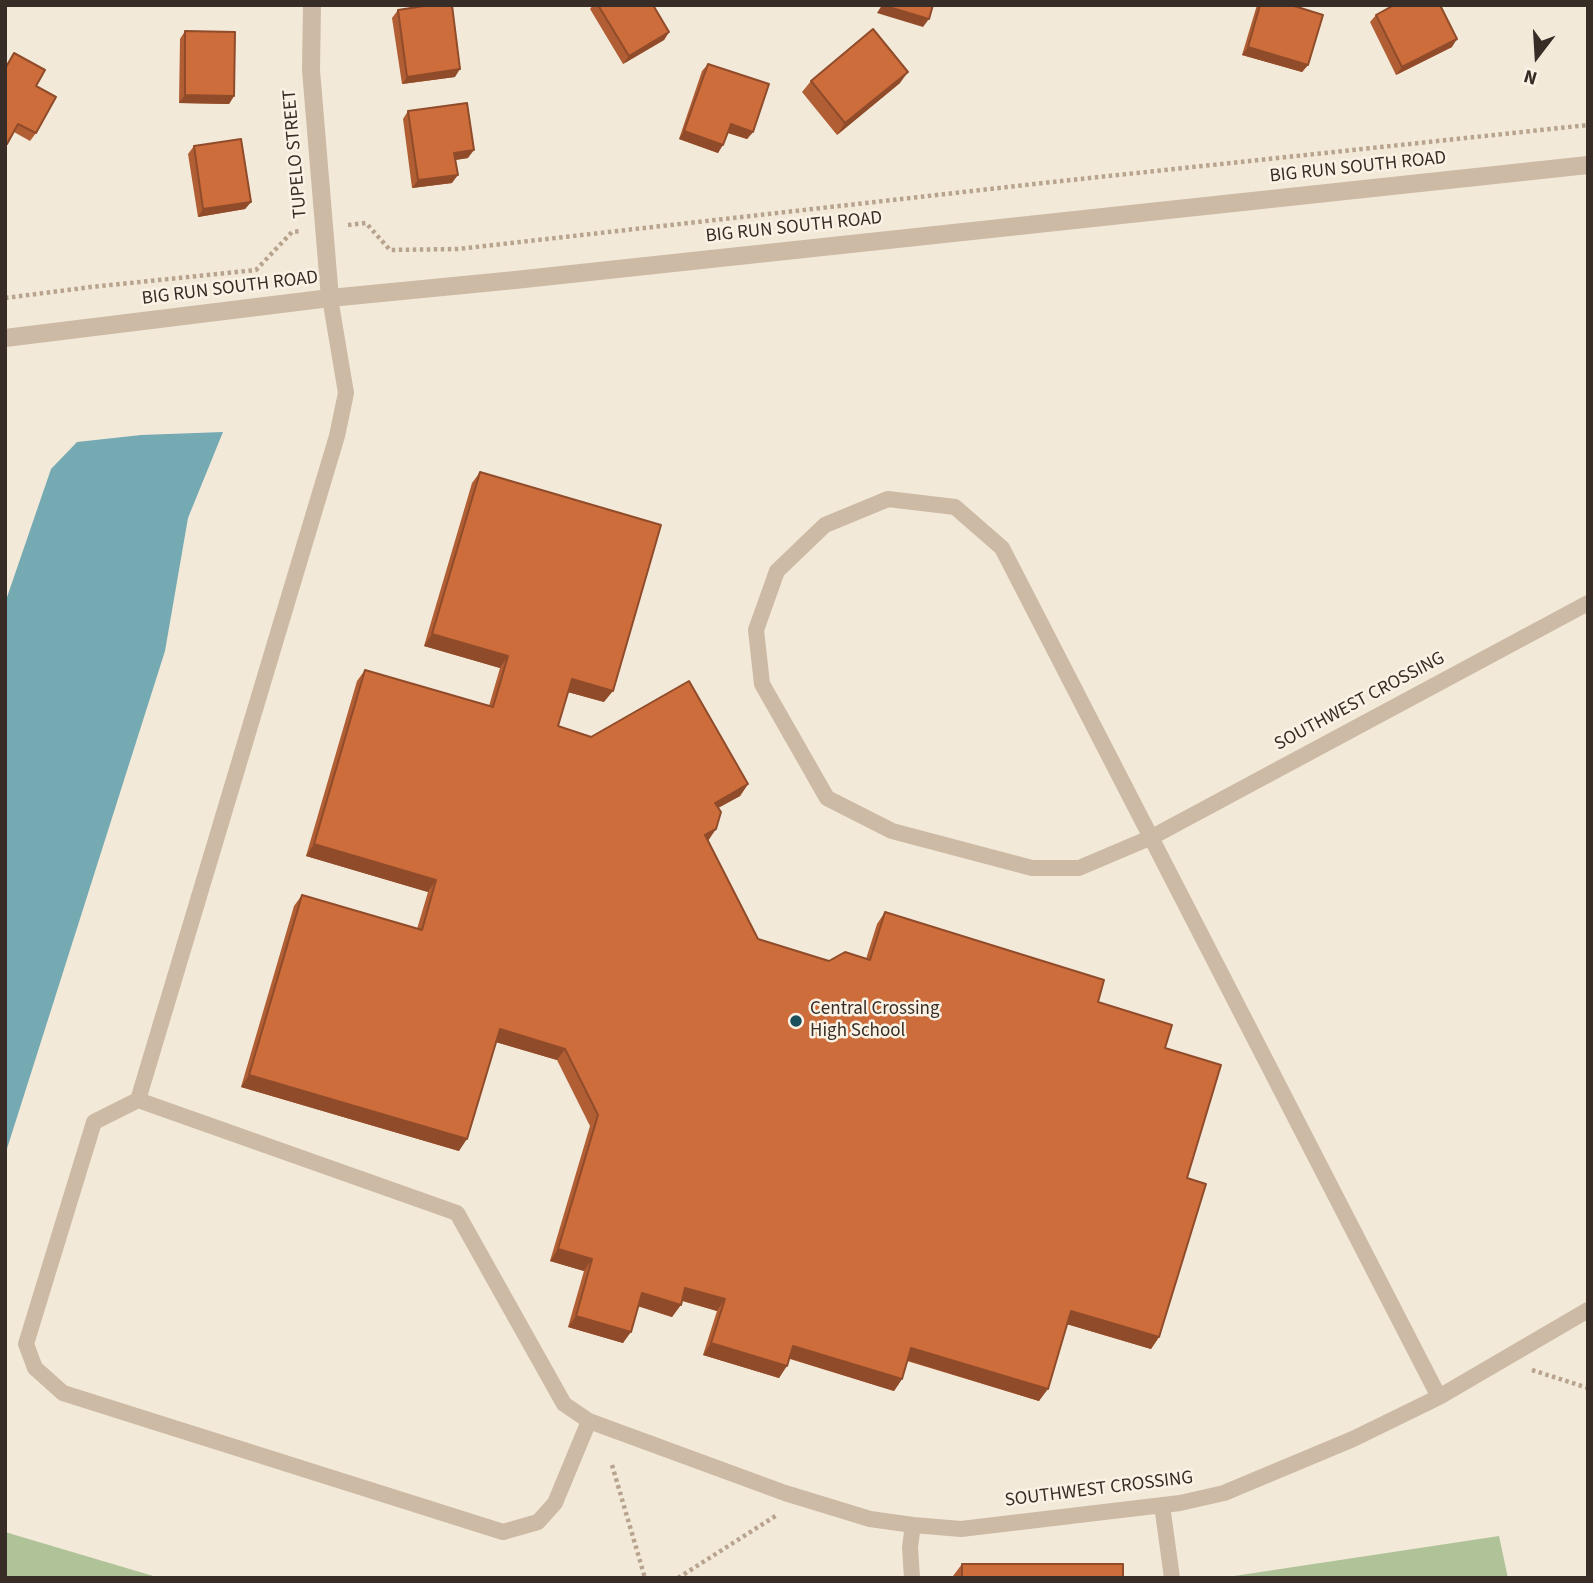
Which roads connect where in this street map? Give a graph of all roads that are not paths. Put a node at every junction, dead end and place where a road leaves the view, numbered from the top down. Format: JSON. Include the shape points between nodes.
{"nodes":[{"id":1,"x":312,"y":5,"type":"edge"},
{"id":2,"x":1588,"y":165,"type":"edge"},
{"id":3,"x":330,"y":298,"type":"junction"},
{"id":4,"x":5,"y":338,"type":"edge"},
{"id":5,"x":1588,"y":603,"type":"edge"},
{"id":6,"x":1152,"y":837,"type":"junction"},
{"id":7,"x":138,"y":1100,"type":"junction"},
{"id":8,"x":1588,"y":1310,"type":"edge"},
{"id":9,"x":1439,"y":1397,"type":"junction"},
{"id":10,"x":589,"y":1421,"type":"junction"},
{"id":11,"x":1162,"y":1505,"type":"junction"},
{"id":12,"x":913,"y":1525,"type":"junction"},
{"id":13,"x":912,"y":1578,"type":"edge"},
{"id":14,"x":1172,"y":1578,"type":"edge"}],
"edges":[{"from":1,"to":3,"type":"street","name":"TUPELO STREET","via":[[310,70]]},
{"from":2,"to":3,"type":"street","name":"BIG RUN SOUTH ROAD"},
{"from":3,"to":4,"type":"street","name":"BIG RUN SOUTH ROAD"},
{"from":3,"to":7,"type":"lane","via":[[346,393],[337,436]]},
{"from":5,"to":6,"type":"lane","name":"SOUTHWEST CROSSING"},
{"from":6,"to":6,"type":"lane","name":"SOUTHWEST CROSSING","via":[[1002,548],[956,508],[888,499],[825,525],[777,570],[756,631],[762,684],[827,798],[891,831],[1032,868],[1079,868]]},
{"from":6,"to":9,"type":"lane"},
{"from":7,"to":10,"type":"lane","name":"SOUTHWEST CROSSING","via":[[457,1213],[564,1404]]},
{"from":7,"to":10,"type":"lane","via":[[94,1122],[26,1344],[35,1368],[63,1393],[503,1532],[538,1522],[555,1503]]},
{"from":8,"to":9,"type":"lane","name":"SOUTHWEST CROSSING"},
{"from":9,"to":11,"type":"lane","name":"SOUTHWEST CROSSING","via":[[1264,1478],[1223,1493]]},
{"from":10,"to":12,"type":"lane","name":"SOUTHWEST CROSSING","via":[[785,1493],[870,1519]]},
{"from":11,"to":12,"type":"lane","name":"SOUTHWEST CROSSING","via":[[961,1529]]},
{"from":11,"to":14,"type":"lane"},
{"from":12,"to":13,"type":"lane"}]}
